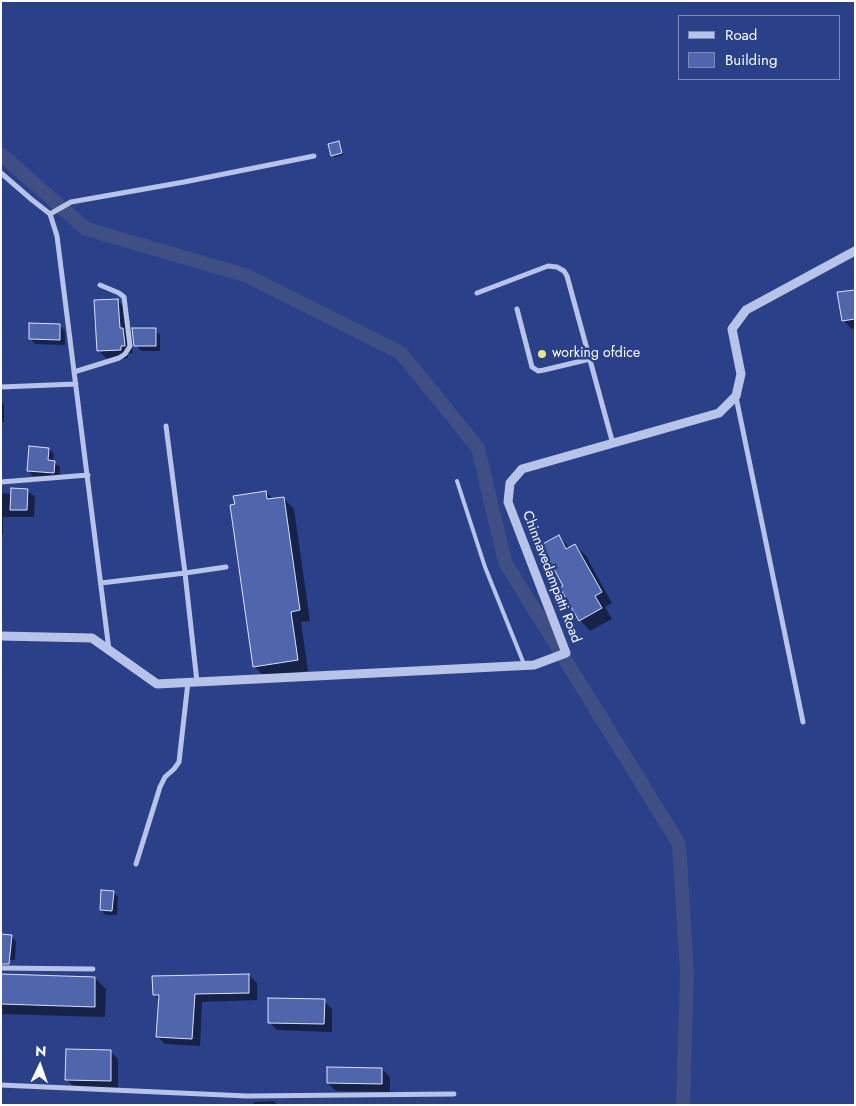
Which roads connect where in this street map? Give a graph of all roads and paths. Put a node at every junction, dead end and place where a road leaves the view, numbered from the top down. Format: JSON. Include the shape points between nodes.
{"nodes":[{"id":1,"x":314,"y":156,"type":"dead end"},
{"id":2,"x":1,"y":173,"type":"edge"},
{"id":3,"x":51,"y":214,"type":"junction"},
{"id":4,"x":854,"y":254,"type":"edge"},
{"id":5,"x":100,"y":285,"type":"dead end"},
{"id":6,"x":477,"y":293,"type":"dead end"},
{"id":7,"x":517,"y":309,"type":"dead end"},
{"id":8,"x":590,"y":359,"type":"junction"},
{"id":9,"x":74,"y":372,"type":"junction"},
{"id":10,"x":76,"y":384,"type":"junction"},
{"id":11,"x":1,"y":387,"type":"edge"},
{"id":12,"x":736,"y":396,"type":"junction"},
{"id":13,"x":166,"y":426,"type":"dead end"},
{"id":14,"x":613,"y":444,"type":"junction"},
{"id":15,"x":88,"y":475,"type":"junction"},
{"id":16,"x":457,"y":481,"type":"dead end"},
{"id":17,"x":1,"y":482,"type":"edge"},
{"id":18,"x":226,"y":567,"type":"dead end"},
{"id":19,"x":185,"y":573,"type":"junction"},
{"id":20,"x":101,"y":583,"type":"junction"},
{"id":21,"x":1,"y":636,"type":"edge"},
{"id":22,"x":109,"y":650,"type":"junction"},
{"id":23,"x":529,"y":665,"type":"junction"},
{"id":24,"x":192,"y":682,"type":"junction"},
{"id":25,"x":803,"y":722,"type":"dead end"},
{"id":26,"x":136,"y":864,"type":"dead end"},
{"id":27,"x":1,"y":968,"type":"edge"},
{"id":28,"x":94,"y":969,"type":"dead end"},
{"id":29,"x":1,"y":1085,"type":"edge"},
{"id":30,"x":454,"y":1094,"type":"dead end"}],
"edges":[{"from":1,"to":3,"type":"street","via":[[71,202]]},
{"from":2,"to":3,"type":"street"},
{"from":3,"to":9,"type":"street","via":[[57,236]]},
{"from":4,"to":12,"type":"street","via":[[746,310],[732,329],[741,374]]},
{"from":5,"to":9,"type":"street","via":[[124,297],[130,346],[119,358]]},
{"from":6,"to":8,"type":"street","via":[[548,266],[564,271]]},
{"from":7,"to":8,"type":"street","via":[[532,367],[538,371]]},
{"from":8,"to":14,"type":"street"},
{"from":9,"to":10,"type":"street"},
{"from":10,"to":11,"type":"street"},
{"from":10,"to":15,"type":"street"},
{"from":12,"to":14,"type":"street","name":"Chinnavedampatti Road","via":[[719,413]]},
{"from":12,"to":25,"type":"street"},
{"from":13,"to":19,"type":"street"},
{"from":14,"to":23,"type":"street","name":"Chinnavedampatti Road","via":[[522,469],[510,483],[508,502],[566,653]]},
{"from":15,"to":17,"type":"street"},
{"from":15,"to":20,"type":"street"},
{"from":16,"to":23,"type":"lane","via":[[485,567]]},
{"from":18,"to":19,"type":"street"},
{"from":19,"to":20,"type":"street"},
{"from":19,"to":24,"type":"street"},
{"from":20,"to":22,"type":"street"},
{"from":21,"to":22,"type":"street","name":"Chinnavedampatti Road","via":[[92,638]]},
{"from":22,"to":24,"type":"street","name":"Chinnavedampatti Road","via":[[157,684]]},
{"from":23,"to":24,"type":"street","name":"Chinnavedampatti Road"},
{"from":24,"to":26,"type":"street","via":[[179,762],[160,787]]},
{"from":27,"to":28,"type":"street"},
{"from":29,"to":30,"type":"street","via":[[247,1096]]}]}
